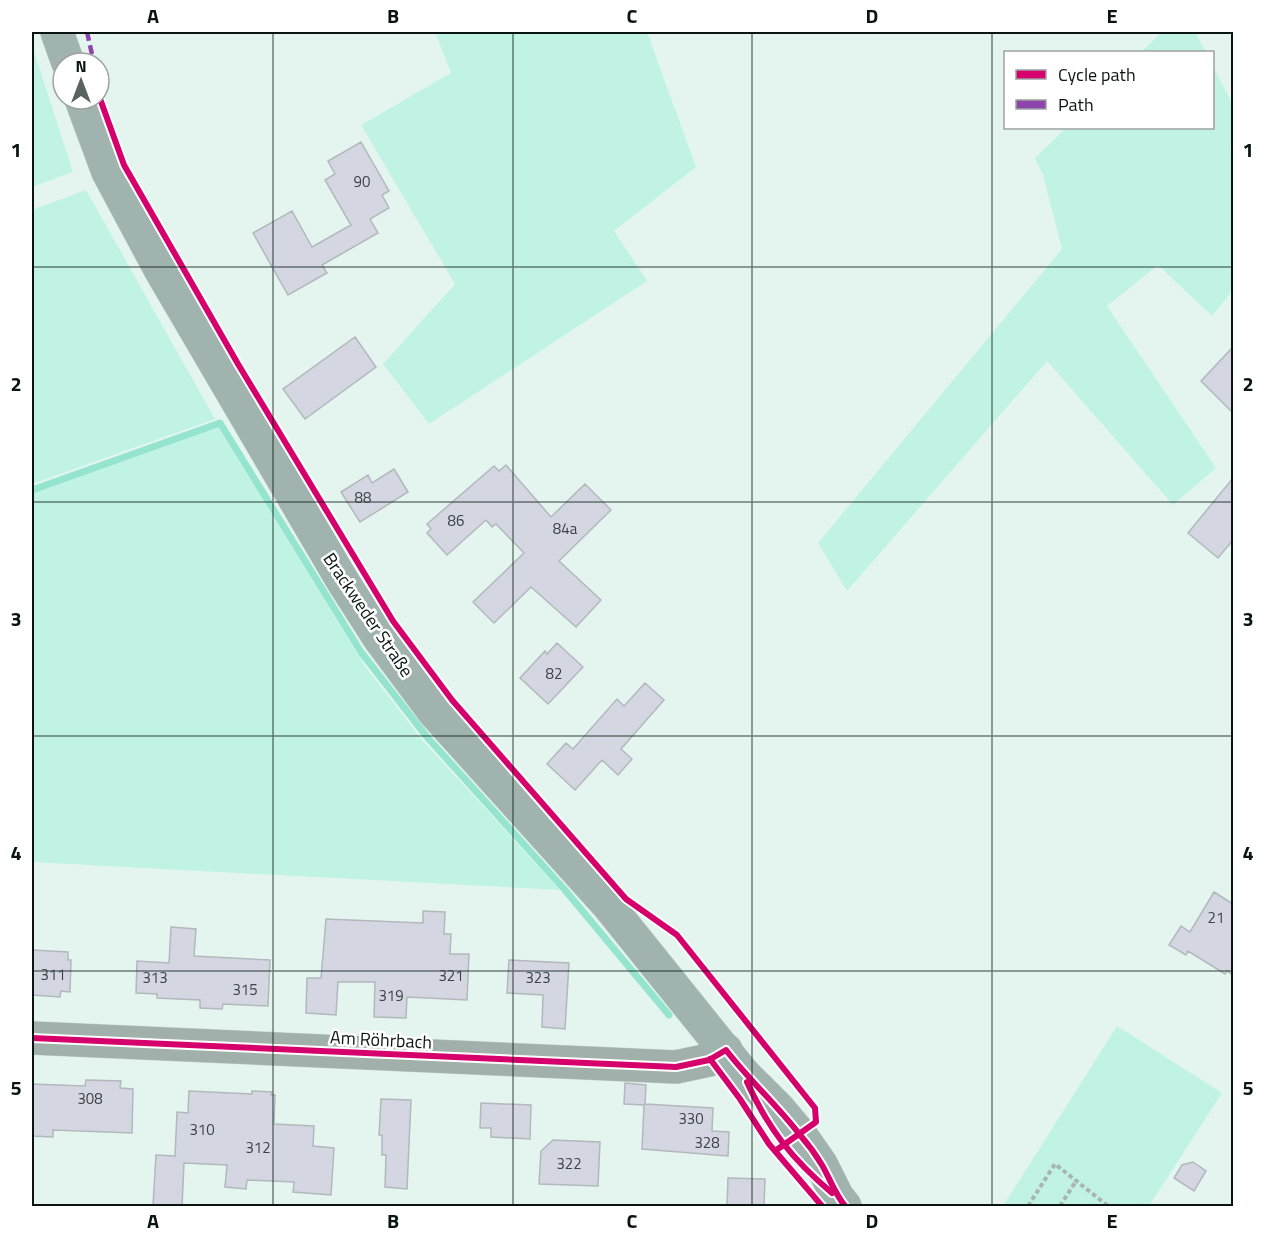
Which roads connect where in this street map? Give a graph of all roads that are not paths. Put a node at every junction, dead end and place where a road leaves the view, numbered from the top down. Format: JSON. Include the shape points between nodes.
{"nodes":[{"id":1,"x":57,"y":32,"type":"edge"},
{"id":2,"x":64,"y":51,"type":"edge"},
{"id":3,"x":86,"y":111,"type":"edge"},
{"id":4,"x":32,"y":1038,"type":"edge"},
{"id":5,"x":734,"y":1061,"type":"junction"},
{"id":6,"x":841,"y":1201,"type":"edge"}],
"edges":[{"from":1,"to":2,"type":"main road"},
{"from":3,"to":5,"type":"main road","name":"Brackweder Straße","via":[[108,171],[161,271],[379,638],[435,712],[608,905]]},
{"from":4,"to":5,"type":"street","name":"Am Röhrbach","via":[[676,1066],[709,1060]]},
{"from":5,"to":6,"type":"main road","name":"Brackweder Straße","via":[[779,1140],[806,1171]]}]}
